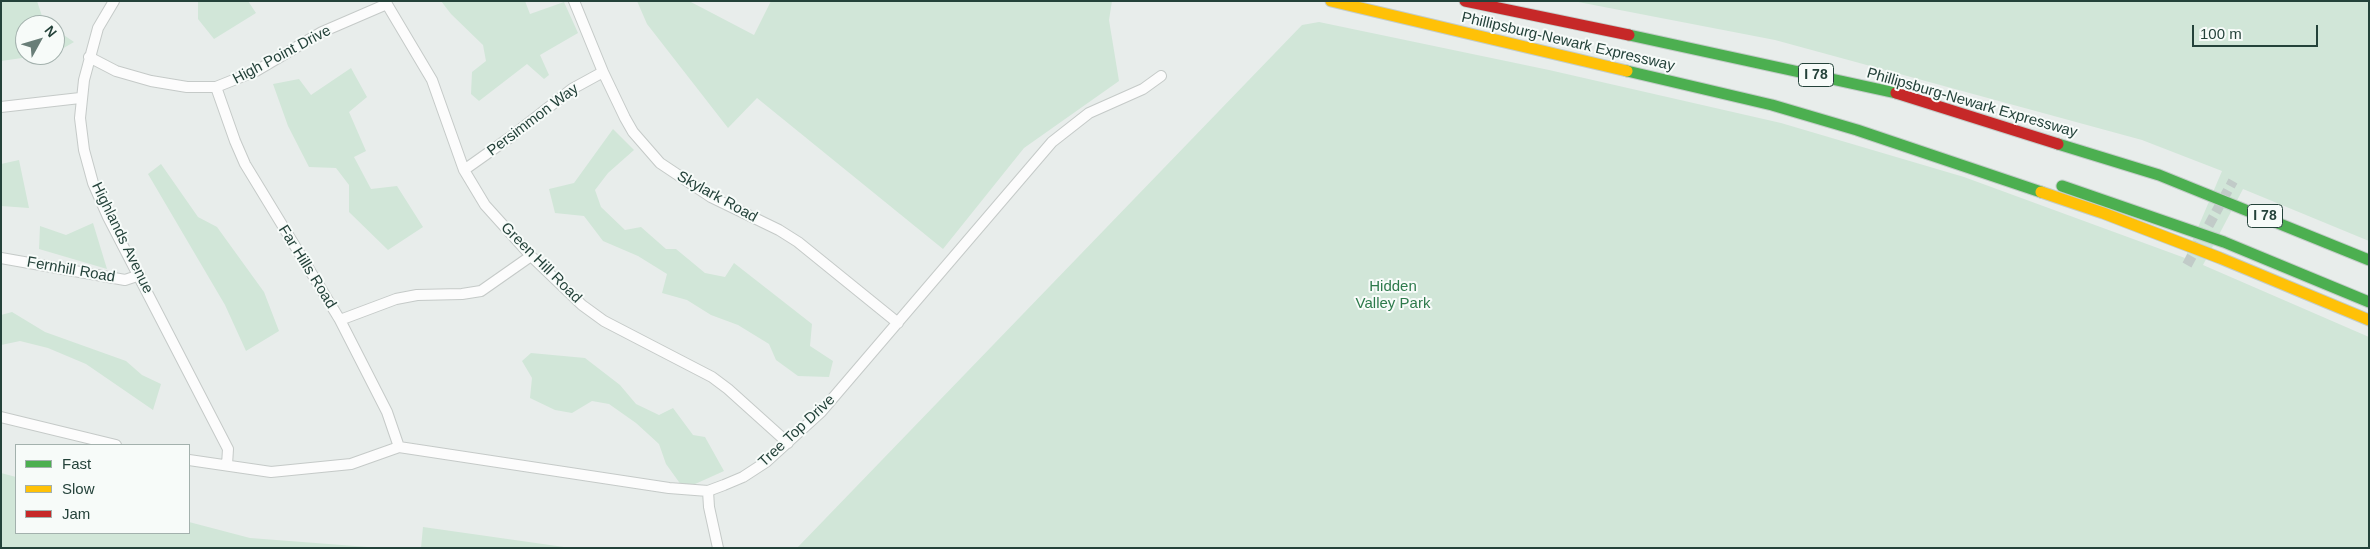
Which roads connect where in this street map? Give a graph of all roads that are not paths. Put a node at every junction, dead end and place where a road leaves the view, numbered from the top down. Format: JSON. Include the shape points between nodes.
{"nodes":[{"id":1,"x":114,"y":1,"type":"edge"},
{"id":2,"x":574,"y":1,"type":"edge"},
{"id":3,"x":1331,"y":1,"type":"edge"},
{"id":4,"x":1465,"y":1,"type":"edge"},
{"id":5,"x":386,"y":3,"type":"edge"},
{"id":6,"x":89,"y":57,"type":"junction"},
{"id":7,"x":603,"y":72,"type":"junction"},
{"id":8,"x":1161,"y":76,"type":"dead end"},
{"id":9,"x":216,"y":88,"type":"junction"},
{"id":10,"x":80,"y":98,"type":"junction"},
{"id":11,"x":1,"y":107,"type":"edge"},
{"id":12,"x":1857,"y":130,"type":"junction"},
{"id":13,"x":464,"y":170,"type":"junction"},
{"id":14,"x":2029,"y":175,"type":"dead end"},
{"id":15,"x":2054,"y":183,"type":"dead end"},
{"id":16,"x":531,"y":256,"type":"junction"},
{"id":17,"x":1,"y":258,"type":"edge"},
{"id":18,"x":2369,"y":260,"type":"edge"},
{"id":19,"x":140,"y":275,"type":"junction"},
{"id":20,"x":2369,"y":302,"type":"edge"},
{"id":21,"x":340,"y":320,"type":"junction"},
{"id":22,"x":2369,"y":320,"type":"edge"},
{"id":23,"x":898,"y":323,"type":"junction"},
{"id":24,"x":1,"y":417,"type":"edge"},
{"id":25,"x":788,"y":443,"type":"junction"},
{"id":26,"x":112,"y":444,"type":"edge"},
{"id":27,"x":399,"y":448,"type":"junction"},
{"id":28,"x":190,"y":460,"type":"edge"},
{"id":29,"x":227,"y":465,"type":"junction"},
{"id":30,"x":708,"y":491,"type":"junction"},
{"id":31,"x":718,"y":548,"type":"edge"}],
"edges":[{"from":1,"to":6,"type":"street","name":"Highlands Avenue","via":[[98,28]]},
{"from":2,"to":7,"type":"street","name":"Skylark Road"},
{"from":3,"to":12,"type":"highway","name":"Phillipsburg-Newark Expressway","via":[[1772,105]]},
{"from":4,"to":18,"type":"highway","name":"Phillipsburg-Newark Expressway","number":"I 78","via":[[1895,93],[2159,176]]},
{"from":5,"to":9,"type":"street","name":"High Point Drive","via":[[322,32],[256,71]]},
{"from":5,"to":13,"type":"street","name":"Green Hill Road","via":[[432,80]]},
{"from":6,"to":9,"type":"street","name":"High Point Drive","via":[[116,71],[151,81]]},
{"from":6,"to":10,"type":"street","name":"Highlands Avenue"},
{"from":7,"to":13,"type":"street","name":"Persimmon Way","via":[[572,89]]},
{"from":7,"to":23,"type":"street","name":"Skylark Road","via":[[633,132],[660,163],[705,193],[798,242]]},
{"from":8,"to":23,"type":"street","name":"Tree Top Drive","via":[[1143,89],[1089,114],[1052,142]]},
{"from":9,"to":21,"type":"street","name":"Far Hills Road","via":[[245,164]]},
{"from":10,"to":11,"type":"street"},
{"from":10,"to":19,"type":"street","name":"Highlands Avenue","via":[[84,150],[93,183]]},
{"from":12,"to":14,"type":"highway","name":"Phillipsburg-Newark Expressway","via":[[1923,144]]},
{"from":12,"to":22,"type":"highway","name":"Phillipsburg-Newark Expressway","via":[[2104,213]]},
{"from":13,"to":16,"type":"street","name":"Green Hill Road","via":[[485,205]]},
{"from":15,"to":20,"type":"highway","number":"I 78","via":[[2224,242]]},
{"from":16,"to":21,"type":"street","via":[[481,291],[396,299]]},
{"from":16,"to":25,"type":"street","name":"Green Hill Road","via":[[582,305],[604,321],[712,377]]},
{"from":17,"to":19,"type":"street","name":"Fernhill Road","via":[[125,280]]},
{"from":19,"to":29,"type":"street","name":"Highlands Avenue","via":[[228,449]]},
{"from":21,"to":27,"type":"street","name":"Far Hills Road","via":[[386,412]]},
{"from":23,"to":25,"type":"street","name":"Tree Top Drive","via":[[821,412]]},
{"from":24,"to":26,"type":"street"},
{"from":25,"to":30,"type":"street","name":"Tree Top Drive","via":[[753,472]]},
{"from":27,"to":29,"type":"street","name":"Tree Top Drive","via":[[351,464],[310,469],[271,472]]},
{"from":27,"to":30,"type":"street","name":"Tree Top Drive"},
{"from":28,"to":29,"type":"street","name":"Tree Top Drive"},
{"from":30,"to":31,"type":"street"}]}
